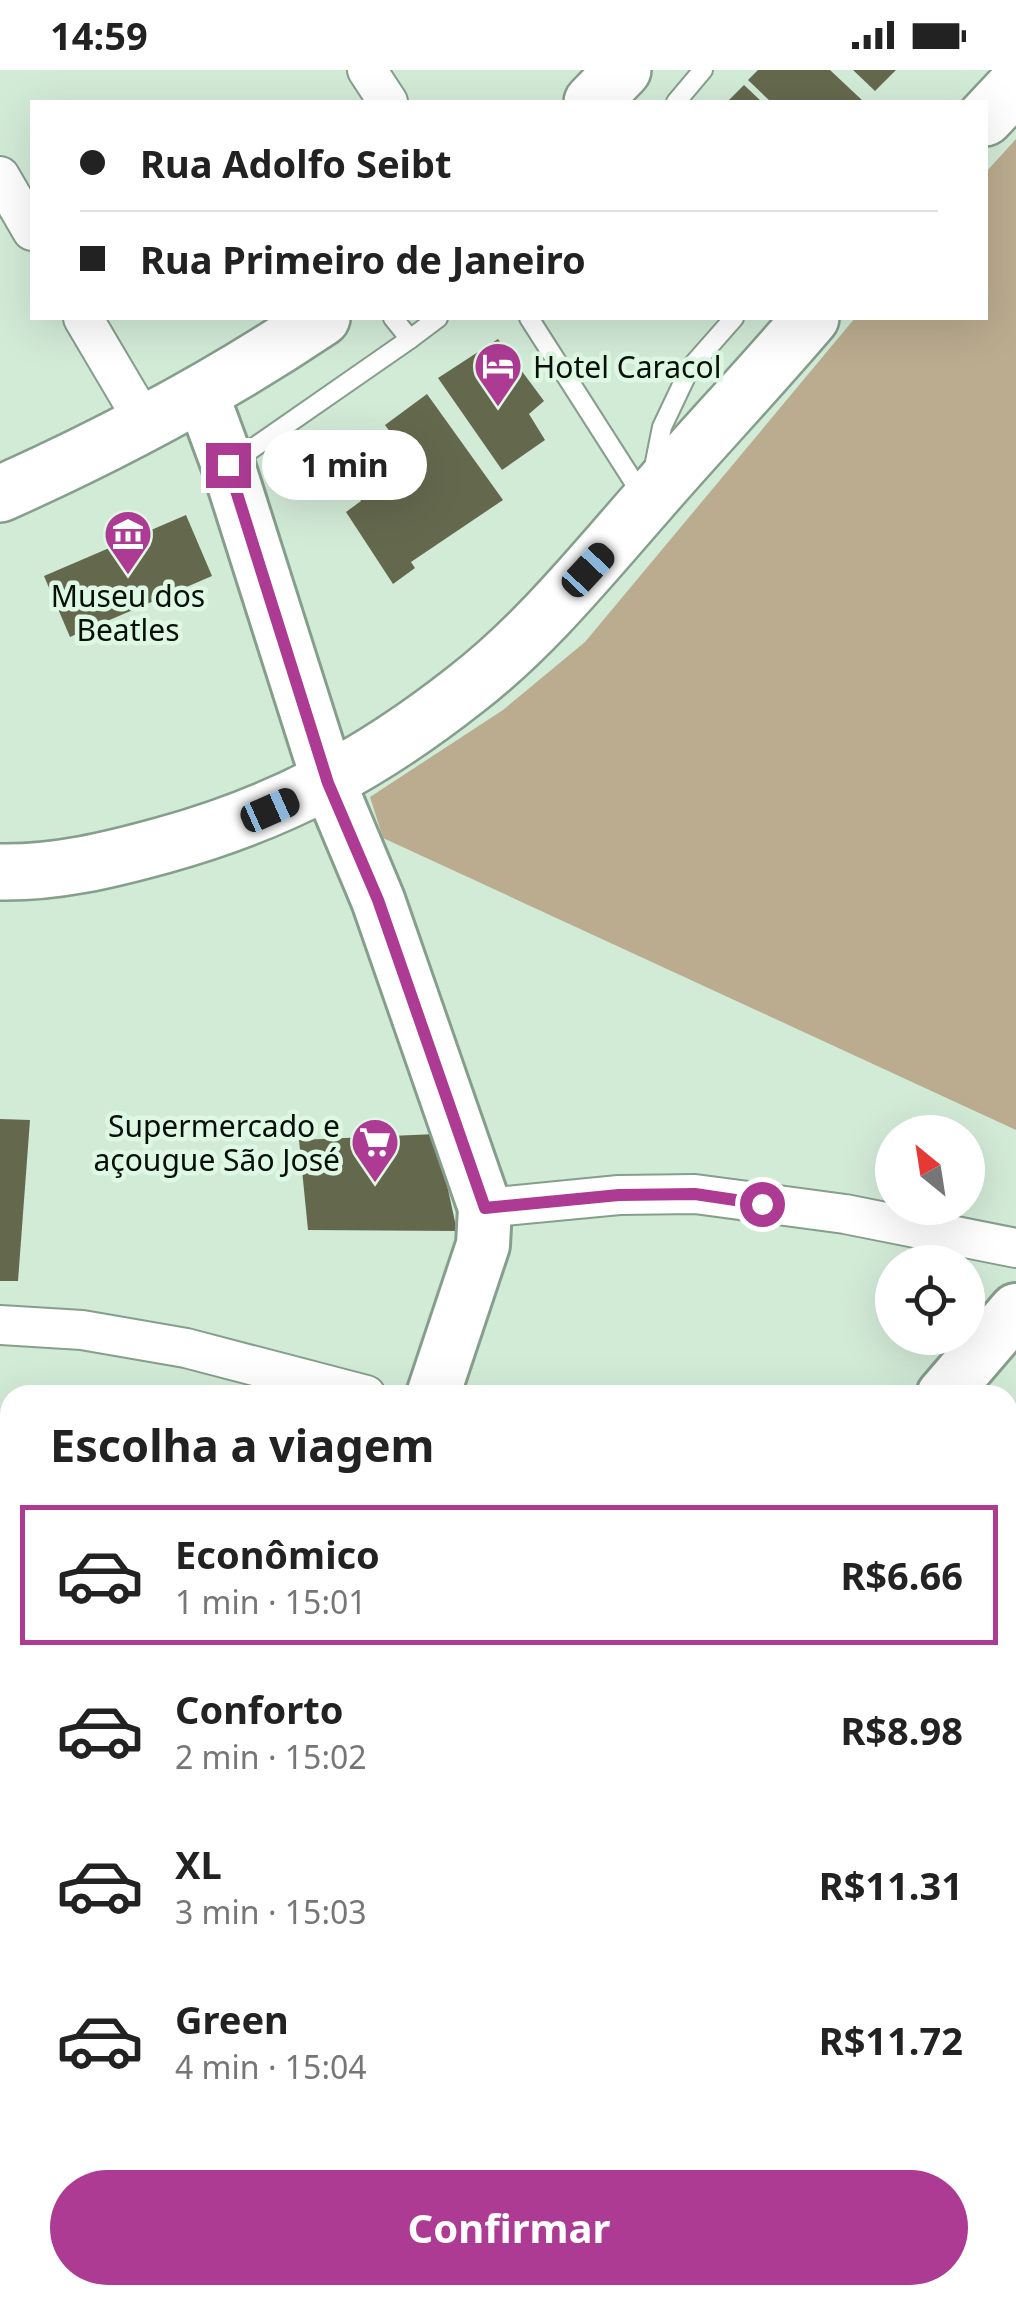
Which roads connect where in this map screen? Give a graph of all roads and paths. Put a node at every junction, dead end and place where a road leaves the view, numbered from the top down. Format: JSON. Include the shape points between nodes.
{"nodes":[{"id":1,"x":367,"y":70,"type":"edge"},
{"id":2,"x":623,"y":70,"type":"edge"},
{"id":3,"x":702,"y":70,"type":"edge"},
{"id":4,"x":1016,"y":86,"type":"edge"},
{"id":5,"x":387,"y":100,"type":"edge"},
{"id":6,"x":594,"y":100,"type":"edge"},
{"id":7,"x":678,"y":100,"type":"edge"},
{"id":8,"x":988,"y":115,"type":"edge"},
{"id":9,"x":0,"y":176,"type":"edge"},
{"id":10,"x":30,"y":228,"type":"edge"},
{"id":11,"x":85,"y":320,"type":"edge"},
{"id":12,"x":319,"y":320,"type":"edge"},
{"id":13,"x":395,"y":320,"type":"edge"},
{"id":14,"x":435,"y":320,"type":"edge"},
{"id":15,"x":531,"y":320,"type":"edge"},
{"id":16,"x":732,"y":320,"type":"edge"},
{"id":17,"x":809,"y":320,"type":"edge"},
{"id":18,"x":410,"y":340,"type":"junction"},
{"id":19,"x":201,"y":392,"type":"junction"},
{"id":20,"x":145,"y":422,"type":"junction"},
{"id":21,"x":228,"y":465,"type":"junction"},
{"id":22,"x":0,"y":494,"type":"edge"},
{"id":23,"x":647,"y":502,"type":"junction"},
{"id":24,"x":328,"y":783,"type":"junction"},
{"id":25,"x":0,"y":872,"type":"edge"},
{"id":26,"x":485,"y":1208,"type":"junction"},
{"id":27,"x":1016,"y":1248,"type":"edge"},
{"id":28,"x":1016,"y":1310,"type":"edge"},
{"id":29,"x":0,"y":1325,"type":"edge"},
{"id":30,"x":328,"y":1385,"type":"edge"},
{"id":31,"x":436,"y":1385,"type":"edge"},
{"id":32,"x":955,"y":1385,"type":"edge"}],
"edges":[{"from":1,"to":5,"type":"street"},
{"from":2,"to":6,"type":"main road"},
{"from":3,"to":7,"type":"lane"},
{"from":4,"to":8,"type":"main road"},
{"from":9,"to":10,"type":"street"},
{"from":11,"to":20,"type":"street"},
{"from":12,"to":19,"type":"main road"},
{"from":13,"to":18,"type":"lane"},
{"from":14,"to":18,"type":"lane"},
{"from":15,"to":23,"type":"lane"},
{"from":16,"to":23,"type":"lane","via":[[690,368],[662,428]]},
{"from":17,"to":23,"type":"main road"},
{"from":18,"to":21,"type":"lane"},
{"from":19,"to":20,"type":"main road"},
{"from":19,"to":21,"type":"street"},
{"from":20,"to":22,"type":"main road"},
{"from":21,"to":24,"type":"street"},
{"from":23,"to":24,"type":"main road","via":[[567,593],[468,688]]},
{"from":24,"to":25,"type":"main road","via":[[247,820],[120,857],[42,872]]},
{"from":24,"to":26,"type":"street","via":[[378,900]]},
{"from":26,"to":27,"type":"street","via":[[695,1194],[845,1214]]},
{"from":26,"to":31,"type":"street","via":[[483,1245]]},
{"from":28,"to":32,"type":"street"},
{"from":29,"to":30,"type":"street","via":[[82,1330],[186,1348]]}]}
